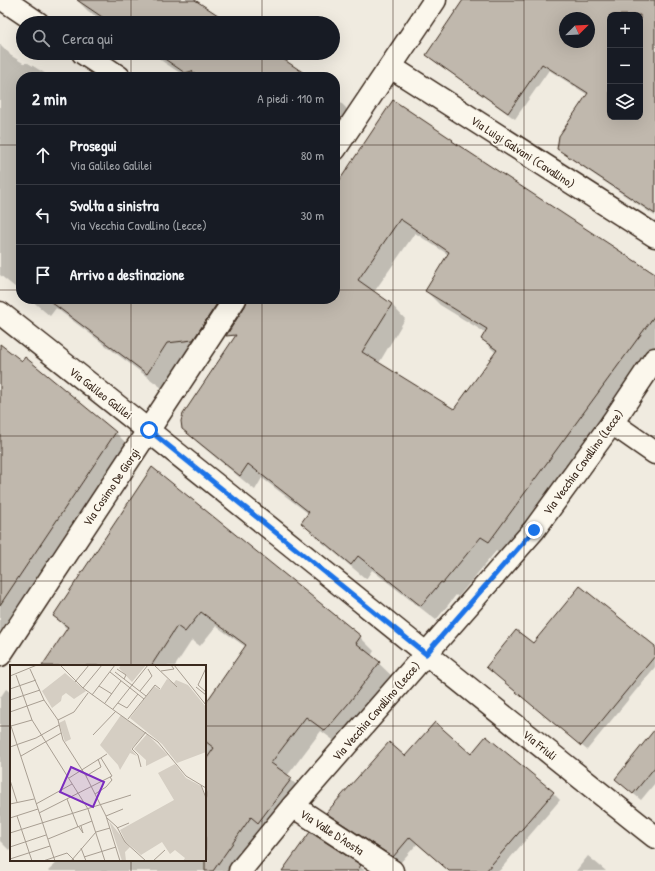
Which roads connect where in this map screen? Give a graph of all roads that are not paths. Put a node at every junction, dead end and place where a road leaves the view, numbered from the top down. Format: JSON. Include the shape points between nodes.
{"nodes":[{"id":1,"x":4,"y":0,"type":"edge"},
{"id":2,"x":435,"y":0,"type":"edge"},
{"id":3,"x":28,"y":16,"type":"edge"},
{"id":4,"x":94,"y":60,"type":"edge"},
{"id":5,"x":390,"y":67,"type":"junction"},
{"id":6,"x":112,"y":72,"type":"edge"},
{"id":7,"x":340,"y":142,"type":"edge"},
{"id":8,"x":655,"y":236,"type":"edge"},
{"id":9,"x":232,"y":304,"type":"edge"},
{"id":10,"x":0,"y":314,"type":"edge"},
{"id":11,"x":655,"y":359,"type":"edge"},
{"id":12,"x":612,"y":423,"type":"junction"},
{"id":13,"x":149,"y":430,"type":"junction"},
{"id":14,"x":655,"y":453,"type":"edge"},
{"id":15,"x":426,"y":654,"type":"junction"},
{"id":16,"x":0,"y":655,"type":"edge"},
{"id":17,"x":293,"y":806,"type":"junction"},
{"id":18,"x":655,"y":837,"type":"edge"},
{"id":19,"x":240,"y":871,"type":"edge"},
{"id":20,"x":392,"y":871,"type":"edge"}],
"edges":[{"from":1,"to":3,"type":"street"},
{"from":2,"to":5,"type":"street"},
{"from":4,"to":6,"type":"street"},
{"from":5,"to":7,"type":"street"},
{"from":5,"to":8,"type":"street","name":"Via Luigi Galvani (Cavallino)"},
{"from":9,"to":13,"type":"street","name":"Via Cosimo De Giorgi"},
{"from":10,"to":13,"type":"street","name":"Via Galileo Galilei"},
{"from":11,"to":12,"type":"street","name":"Via Vecchia Cavallino (Lecce)"},
{"from":12,"to":14,"type":"street"},
{"from":12,"to":15,"type":"street","name":"Via Vecchia Cavallino (Lecce)","via":[[534,530]]},
{"from":13,"to":15,"type":"street","name":"Via Galileo Galilei"},
{"from":13,"to":16,"type":"street","name":"Via Cosimo De Giorgi"},
{"from":15,"to":17,"type":"street","name":"Via Vecchia Cavallino (Lecce)"},
{"from":15,"to":18,"type":"street","name":"Via Friuli"},
{"from":17,"to":19,"type":"street","name":"Via Vecchia Cavallino (Lecce)"},
{"from":17,"to":20,"type":"street","name":"Via Valle D'Aosta"}]}
